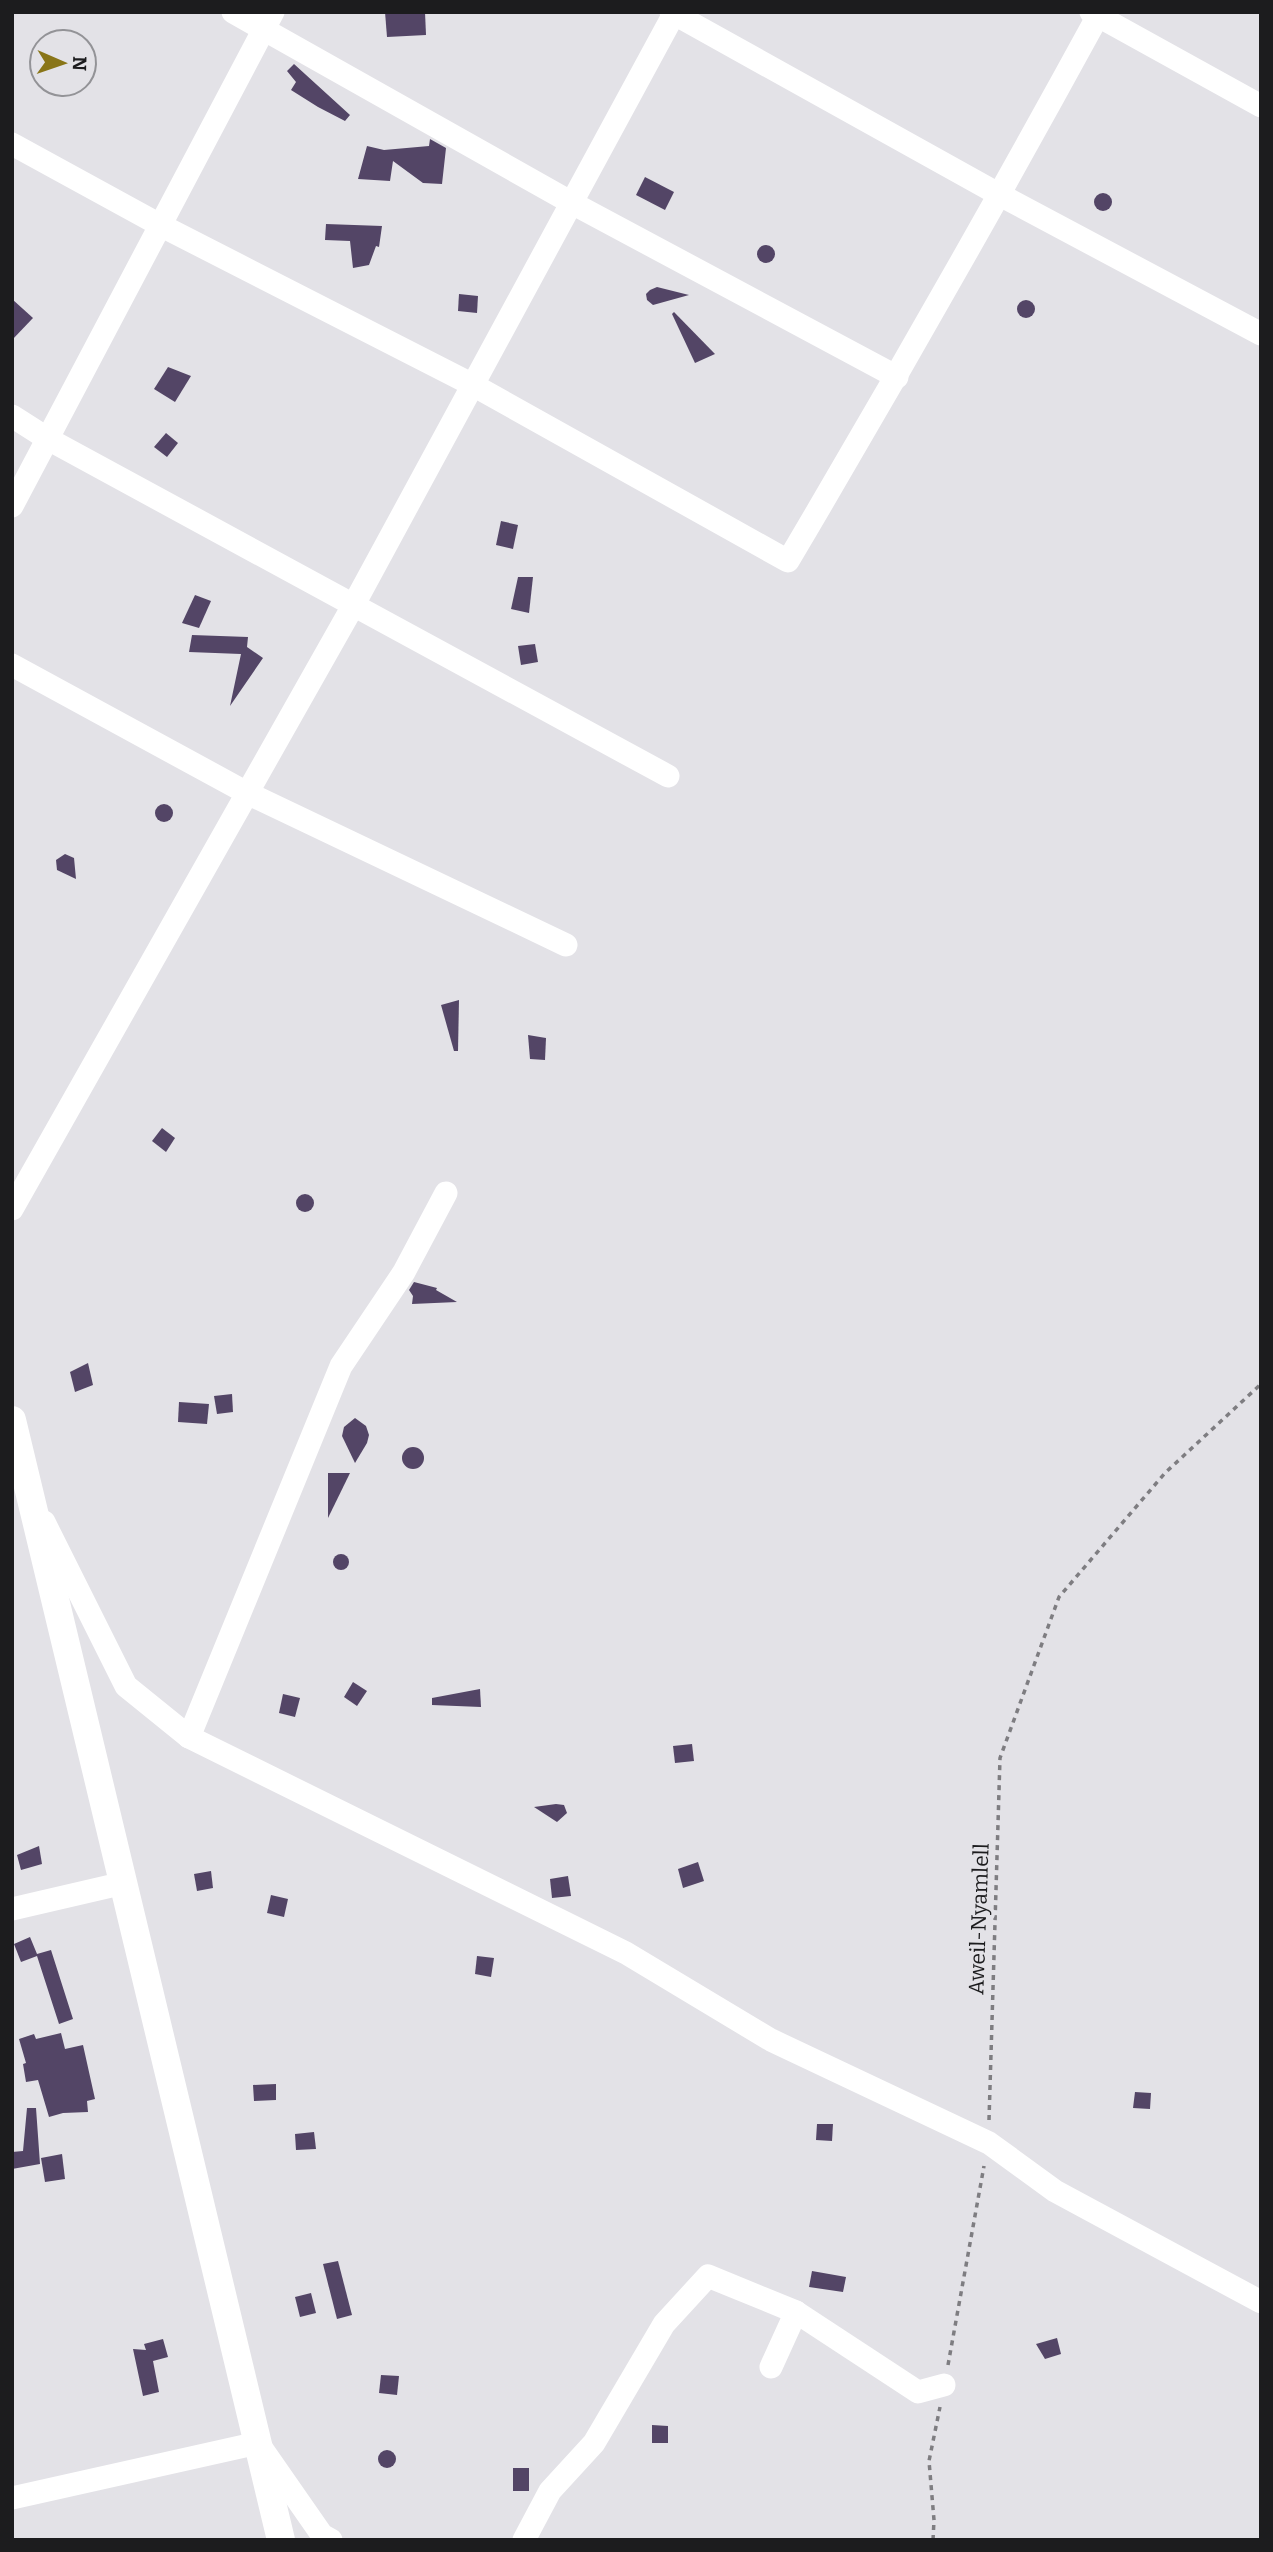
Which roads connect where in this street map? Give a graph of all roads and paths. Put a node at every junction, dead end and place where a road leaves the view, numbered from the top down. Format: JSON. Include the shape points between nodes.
{"nodes":[{"id":1,"x":233,"y":12,"type":"edge"},
{"id":2,"x":674,"y":13,"type":"edge"},
{"id":3,"x":1096,"y":13,"type":"edge"},
{"id":4,"x":268,"y":21,"type":"edge"},
{"id":5,"x":1261,"y":106,"type":"edge"},
{"id":6,"x":12,"y":144,"type":"edge"},
{"id":7,"x":1000,"y":195,"type":"junction"},
{"id":8,"x":572,"y":203,"type":"junction"},
{"id":9,"x":160,"y":225,"type":"junction"},
{"id":10,"x":1261,"y":334,"type":"edge"},
{"id":11,"x":897,"y":377,"type":"junction"},
{"id":12,"x":473,"y":385,"type":"junction"},
{"id":13,"x":12,"y":416,"type":"edge"},
{"id":14,"x":48,"y":439,"type":"junction"},
{"id":15,"x":12,"y":506,"type":"edge"},
{"id":16,"x":353,"y":606,"type":"junction"},
{"id":17,"x":12,"y":665,"type":"edge"},
{"id":18,"x":668,"y":776,"type":"dead end"},
{"id":19,"x":247,"y":793,"type":"junction"},
{"id":20,"x":566,"y":945,"type":"dead end"},
{"id":21,"x":446,"y":1193,"type":"dead end"},
{"id":22,"x":12,"y":1209,"type":"edge"},
{"id":23,"x":1261,"y":1384,"type":"edge"},
{"id":24,"x":12,"y":1420,"type":"edge"},
{"id":25,"x":30,"y":1496,"type":"junction"},
{"id":26,"x":189,"y":1737,"type":"junction"},
{"id":27,"x":124,"y":1884,"type":"junction"},
{"id":28,"x":12,"y":1909,"type":"edge"},
{"id":29,"x":989,"y":2143,"type":"junction"},
{"id":30,"x":1261,"y":2302,"type":"edge"},
{"id":31,"x":796,"y":2312,"type":"junction"},
{"id":32,"x":771,"y":2367,"type":"dead end"},
{"id":33,"x":944,"y":2385,"type":"junction"},
{"id":34,"x":258,"y":2443,"type":"junction"},
{"id":35,"x":12,"y":2498,"type":"edge"},
{"id":36,"x":281,"y":2540,"type":"edge"},
{"id":37,"x":331,"y":2540,"type":"edge"},
{"id":38,"x":524,"y":2540,"type":"edge"},
{"id":39,"x":933,"y":2540,"type":"edge"}],
"edges":[{"from":1,"to":4,"type":"street"},
{"from":2,"to":7,"type":"street"},
{"from":2,"to":8,"type":"street"},
{"from":3,"to":5,"type":"street"},
{"from":3,"to":7,"type":"street"},
{"from":4,"to":8,"type":"street"},
{"from":4,"to":9,"type":"street"},
{"from":6,"to":9,"type":"street"},
{"from":7,"to":10,"type":"street"},
{"from":7,"to":11,"type":"street"},
{"from":8,"to":11,"type":"street"},
{"from":8,"to":12,"type":"street"},
{"from":9,"to":12,"type":"street"},
{"from":9,"to":14,"type":"street"},
{"from":11,"to":12,"type":"street","via":[[788,561]]},
{"from":12,"to":16,"type":"street"},
{"from":13,"to":14,"type":"street"},
{"from":14,"to":15,"type":"street"},
{"from":14,"to":16,"type":"street"},
{"from":16,"to":18,"type":"street"},
{"from":16,"to":19,"type":"street"},
{"from":17,"to":19,"type":"street"},
{"from":19,"to":20,"type":"street"},
{"from":19,"to":22,"type":"street"},
{"from":21,"to":26,"type":"street","via":[[404,1272],[341,1366]]},
{"from":23,"to":29,"type":"path","name":"Aweil-Nyamlell","via":[[1165,1473],[1059,1597],[1000,1758]]},
{"from":24,"to":25,"type":"street"},
{"from":25,"to":26,"type":"street","via":[[126,1686]]},
{"from":25,"to":27,"type":"street"},
{"from":26,"to":29,"type":"street","via":[[626,1953],[771,2040]]},
{"from":27,"to":28,"type":"street"},
{"from":27,"to":34,"type":"street"},
{"from":29,"to":30,"type":"street","via":[[1055,2190]]},
{"from":29,"to":33,"type":"path","name":"Aweil-Nyamlell"},
{"from":31,"to":32,"type":"street"},
{"from":31,"to":33,"type":"street","via":[[918,2392]]},
{"from":31,"to":38,"type":"street","via":[[708,2276],[664,2324],[594,2443],[550,2491]]},
{"from":33,"to":39,"type":"path","name":"Aweil-Nyamlell","via":[[929,2461]]},
{"from":34,"to":35,"type":"street"},
{"from":34,"to":36,"type":"street"},
{"from":34,"to":37,"type":"street","via":[[322,2535]]}]}
